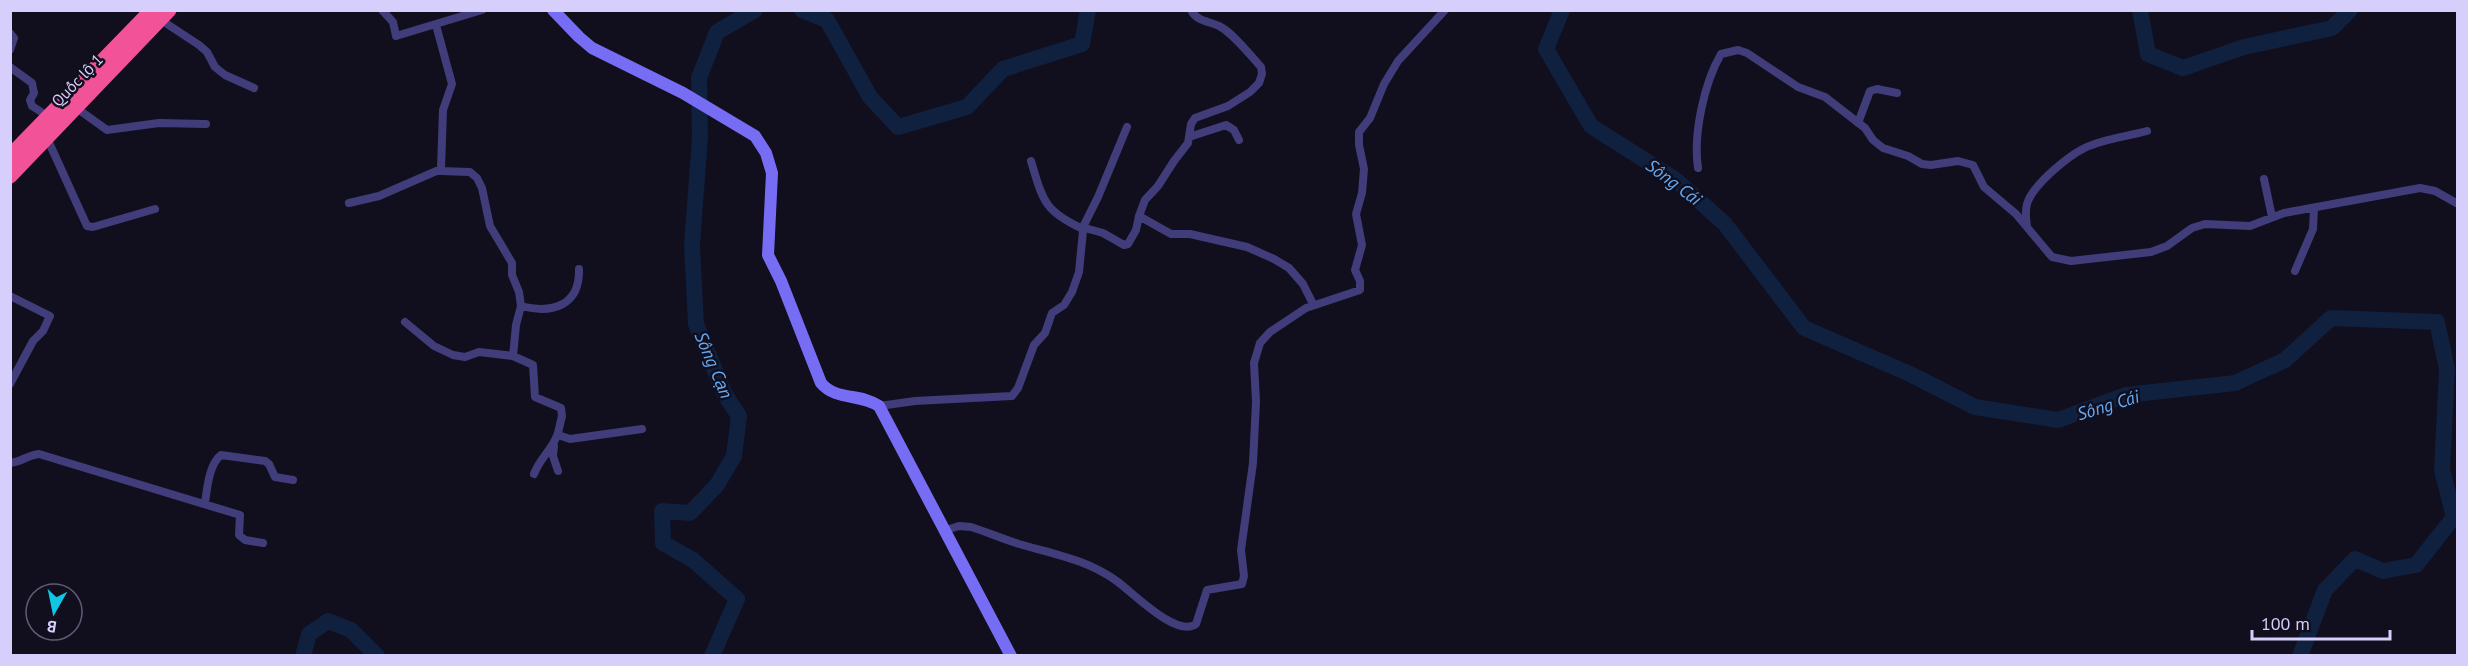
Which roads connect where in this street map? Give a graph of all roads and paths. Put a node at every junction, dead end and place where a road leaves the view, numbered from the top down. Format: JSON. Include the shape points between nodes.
{"nodes":[{"id":1,"x":382,"y":10,"type":"edge"},
{"id":2,"x":482,"y":10,"type":"edge"},
{"id":3,"x":553,"y":10,"type":"edge"},
{"id":4,"x":1191,"y":10,"type":"edge"},
{"id":5,"x":1445,"y":10,"type":"edge"},
{"id":6,"x":161,"y":14,"type":"edge"},
{"id":7,"x":436,"y":25,"type":"junction"},
{"id":8,"x":10,"y":33,"type":"edge"},
{"id":9,"x":10,"y":50,"type":"edge"},
{"id":10,"x":10,"y":66,"type":"edge"},
{"id":11,"x":254,"y":88,"type":"dead end"},
{"id":12,"x":1897,"y":93,"type":"dead end"},
{"id":13,"x":75,"y":107,"type":"junction"},
{"id":14,"x":49,"y":117,"type":"junction"},
{"id":15,"x":1858,"y":123,"type":"junction"},
{"id":16,"x":206,"y":124,"type":"dead end"},
{"id":17,"x":1127,"y":127,"type":"dead end"},
{"id":18,"x":2147,"y":131,"type":"dead end"},
{"id":19,"x":1190,"y":136,"type":"junction"},
{"id":20,"x":47,"y":138,"type":"junction"},
{"id":21,"x":1239,"y":140,"type":"dead end"},
{"id":22,"x":10,"y":156,"type":"edge"},
{"id":23,"x":1031,"y":161,"type":"dead end"},
{"id":24,"x":1698,"y":168,"type":"dead end"},
{"id":25,"x":440,"y":171,"type":"junction"},
{"id":26,"x":10,"y":176,"type":"edge"},
{"id":27,"x":2264,"y":179,"type":"dead end"},
{"id":28,"x":349,"y":203,"type":"dead end"},
{"id":29,"x":2457,"y":204,"type":"edge"},
{"id":30,"x":2314,"y":208,"type":"junction"},
{"id":31,"x":155,"y":209,"type":"dead end"},
{"id":32,"x":1138,"y":216,"type":"junction"},
{"id":33,"x":2272,"y":217,"type":"junction"},
{"id":34,"x":2027,"y":227,"type":"junction"},
{"id":35,"x":1082,"y":229,"type":"junction"},
{"id":36,"x":579,"y":269,"type":"dead end"},
{"id":37,"x":2295,"y":271,"type":"dead end"},
{"id":38,"x":10,"y":296,"type":"edge"},
{"id":39,"x":1313,"y":304,"type":"junction"},
{"id":40,"x":521,"y":306,"type":"junction"},
{"id":41,"x":405,"y":322,"type":"dead end"},
{"id":42,"x":513,"y":356,"type":"junction"},
{"id":43,"x":10,"y":384,"type":"edge"},
{"id":44,"x":879,"y":406,"type":"junction"},
{"id":45,"x":642,"y":429,"type":"dead end"},
{"id":46,"x":558,"y":433,"type":"junction"},
{"id":47,"x":554,"y":446,"type":"junction"},
{"id":48,"x":10,"y":463,"type":"edge"},
{"id":49,"x":558,"y":471,"type":"dead end"},
{"id":50,"x":534,"y":474,"type":"dead end"},
{"id":51,"x":293,"y":480,"type":"dead end"},
{"id":52,"x":205,"y":503,"type":"junction"},
{"id":53,"x":943,"y":531,"type":"junction"},
{"id":54,"x":263,"y":543,"type":"dead end"},
{"id":55,"x":1011,"y":656,"type":"edge"}],
"edges":[{"from":1,"to":7,"type":"street","via":[[393,22],[396,36]]},
{"from":2,"to":7,"type":"street"},
{"from":3,"to":44,"type":"street","via":[[592,48],[683,93],[755,136],[772,173],[768,255],[782,281],[820,383],[828,392]]},
{"from":4,"to":19,"type":"street","via":[[1197,18],[1230,34],[1262,70],[1257,87],[1228,106],[1195,118]]},
{"from":5,"to":39,"type":"street","via":[[1398,61],[1359,132],[1364,169],[1356,214],[1362,245],[1355,270],[1360,290]]},
{"from":6,"to":11,"type":"street","via":[[200,45],[225,75]]},
{"from":6,"to":13,"type":"highway","name":"Quốc lộ 1"},
{"from":6,"to":14,"type":"highway","name":"Quốc lộ 1"},
{"from":7,"to":25,"type":"street","via":[[452,84],[443,111]]},
{"from":8,"to":9,"type":"street","via":[[14,38]]},
{"from":10,"to":14,"type":"street","via":[[32,82],[32,106]]},
{"from":12,"to":15,"type":"street","via":[[1870,91]]},
{"from":13,"to":16,"type":"street","via":[[107,130],[159,123]]},
{"from":13,"to":20,"type":"highway","name":"Quốc lộ 1"},
{"from":14,"to":22,"type":"highway","name":"Quốc lộ 1"},
{"from":15,"to":24,"type":"street","via":[[1825,97],[1798,87],[1754,56],[1738,50],[1724,52],[1706,90],[1697,129]]},
{"from":15,"to":34,"type":"street","via":[[1878,145],[1922,164],[1958,161],[1973,165],[1984,187]]},
{"from":17,"to":35,"type":"street"},
{"from":18,"to":34,"type":"street","via":[[2076,151],[2030,197],[2026,205]]},
{"from":19,"to":21,"type":"street","via":[[1226,125]]},
{"from":19,"to":32,"type":"street"},
{"from":20,"to":26,"type":"highway","name":"Quốc lộ 1"},
{"from":20,"to":31,"type":"street","via":[[87,226]]},
{"from":23,"to":35,"type":"street","via":[[1051,211]]},
{"from":25,"to":28,"type":"street","via":[[379,196]]},
{"from":25,"to":40,"type":"street","via":[[470,172],[477,178],[490,226],[512,263]]},
{"from":27,"to":33,"type":"street"},
{"from":29,"to":30,"type":"street","via":[[2435,191],[2420,188]]},
{"from":30,"to":33,"type":"street"},
{"from":30,"to":37,"type":"street","via":[[2313,229]]},
{"from":32,"to":35,"type":"street","via":[[1136,230],[1124,245],[1094,230]]},
{"from":32,"to":39,"type":"street","via":[[1171,234],[1190,234],[1265,254],[1289,268]]},
{"from":33,"to":34,"type":"street","via":[[2250,226],[2205,224],[2151,252],[2071,261],[2052,257]]},
{"from":35,"to":44,"type":"street","via":[[1079,272],[1072,292],[1064,305],[1052,313],[1012,396]]},
{"from":36,"to":40,"type":"street","via":[[570,301],[542,310]]},
{"from":38,"to":43,"type":"street","via":[[50,316]]},
{"from":39,"to":53,"type":"street","via":[[1260,343],[1254,363],[1253,463],[1241,550],[1244,580],[1238,586],[1208,590],[1193,627],[1183,627],[1156,612],[1091,566],[970,527]]},
{"from":40,"to":42,"type":"street"},
{"from":41,"to":42,"type":"street","via":[[434,346],[453,355],[465,357],[479,352]]},
{"from":42,"to":46,"type":"street","via":[[533,365],[535,397],[561,408]]},
{"from":44,"to":53,"type":"street"},
{"from":45,"to":46,"type":"street","via":[[570,439]]},
{"from":46,"to":47,"type":"street"},
{"from":47,"to":49,"type":"street"},
{"from":47,"to":50,"type":"street"},
{"from":48,"to":52,"type":"street","via":[[39,454]]},
{"from":51,"to":52,"type":"street","via":[[275,477],[265,461],[221,455],[213,466]]},
{"from":52,"to":54,"type":"street","via":[[240,515],[239,536]]},
{"from":53,"to":55,"type":"street"}]}
